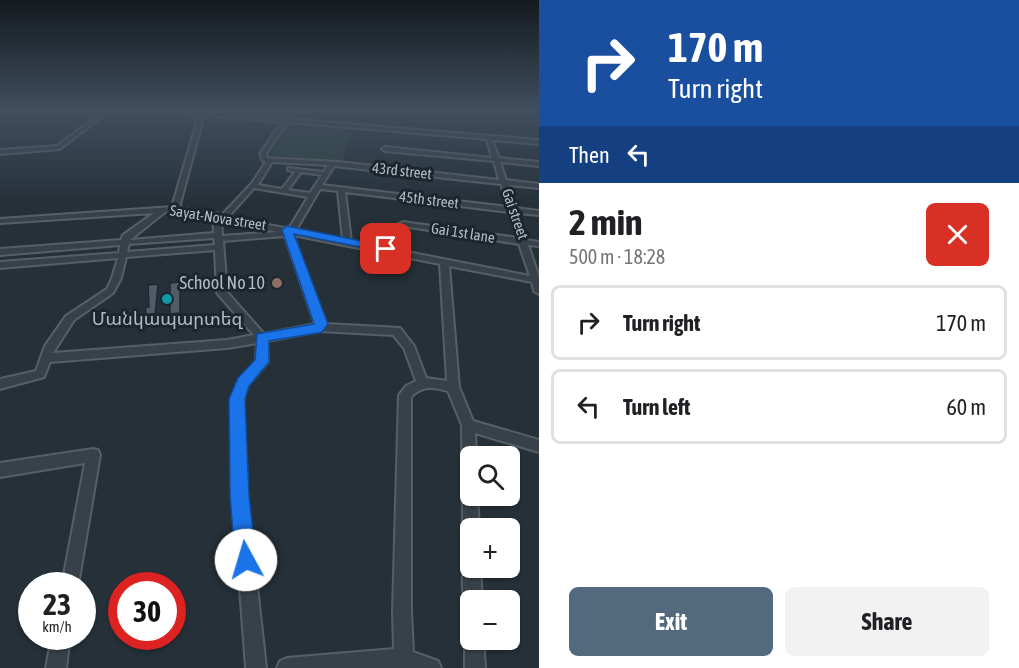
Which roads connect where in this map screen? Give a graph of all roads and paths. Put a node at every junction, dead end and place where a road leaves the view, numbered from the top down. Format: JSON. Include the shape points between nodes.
{"nodes":[{"id":1,"x":66,"y":142,"type":"edge"},
{"id":2,"x":192,"y":142,"type":"edge"},
{"id":3,"x":271,"y":142,"type":"edge"},
{"id":4,"x":490,"y":142,"type":"edge"},
{"id":5,"x":385,"y":149,"type":"dead end"},
{"id":6,"x":0,"y":152,"type":"edge"},
{"id":7,"x":496,"y":160,"type":"junction"},
{"id":8,"x":268,"y":162,"type":"junction"},
{"id":9,"x":539,"y":164,"type":"edge"},
{"id":10,"x":331,"y":165,"type":"junction"},
{"id":11,"x":300,"y":170,"type":"junction"},
{"id":12,"x":325,"y":174,"type":"junction"},
{"id":13,"x":504,"y":182,"type":"junction"},
{"id":14,"x":253,"y":184,"type":"junction"},
{"id":15,"x":539,"y":186,"type":"edge"},
{"id":16,"x":320,"y":188,"type":"junction"},
{"id":17,"x":341,"y":189,"type":"junction"},
{"id":18,"x":284,"y":191,"type":"junction"},
{"id":19,"x":313,"y":196,"type":"junction"},
{"id":20,"x":169,"y":209,"type":"junction"},
{"id":21,"x":512,"y":209,"type":"junction"},
{"id":22,"x":539,"y":213,"type":"edge"},
{"id":23,"x":220,"y":216,"type":"junction"},
{"id":24,"x":0,"y":221,"type":"edge"},
{"id":25,"x":403,"y":224,"type":"dead end"},
{"id":26,"x":289,"y":231,"type":"junction"},
{"id":27,"x":219,"y":240,"type":"junction"},
{"id":28,"x":347,"y":241,"type":"junction"},
{"id":29,"x":125,"y":242,"type":"junction"},
{"id":30,"x":524,"y":242,"type":"junction"},
{"id":31,"x":539,"y":244,"type":"edge"},
{"id":32,"x":40,"y":249,"type":"junction"},
{"id":33,"x":0,"y":252,"type":"edge"},
{"id":34,"x":124,"y":255,"type":"junction"},
{"id":35,"x":444,"y":261,"type":"junction"},
{"id":36,"x":34,"y":263,"type":"junction"},
{"id":37,"x":0,"y":266,"type":"edge"},
{"id":38,"x":537,"y":280,"type":"edge"},
{"id":39,"x":539,"y":291,"type":"edge"},
{"id":40,"x":320,"y":327,"type":"junction"},
{"id":41,"x":262,"y":338,"type":"junction"},
{"id":42,"x":47,"y":358,"type":"junction"},
{"id":43,"x":422,"y":381,"type":"junction"},
{"id":44,"x":0,"y":384,"type":"edge"},
{"id":45,"x":453,"y":387,"type":"junction"},
{"id":46,"x":468,"y":425,"type":"junction"},
{"id":47,"x":539,"y":446,"type":"edge"},
{"id":48,"x":0,"y":470,"type":"edge"},
{"id":49,"x":471,"y":518,"type":"edge"},
{"id":50,"x":72,"y":572,"type":"edge"},
{"id":51,"x":59,"y":650,"type":"edge"},
{"id":52,"x":474,"y":650,"type":"edge"},
{"id":53,"x":404,"y":658,"type":"junction"},
{"id":54,"x":56,"y":668,"type":"edge"},
{"id":55,"x":256,"y":668,"type":"edge"},
{"id":56,"x":287,"y":668,"type":"edge"},
{"id":57,"x":431,"y":668,"type":"edge"},
{"id":58,"x":475,"y":668,"type":"edge"}],
"edges":[{"from":1,"to":6,"type":"street","via":[[58,148]]},
{"from":2,"to":20,"type":"street"},
{"from":3,"to":8,"type":"street","via":[[263,154]]},
{"from":4,"to":7,"type":"street","name":"Gai street"},
{"from":5,"to":7,"type":"street"},
{"from":7,"to":9,"type":"street"},
{"from":7,"to":13,"type":"street","name":"Gai street"},
{"from":8,"to":10,"type":"street","name":"43rd street"},
{"from":8,"to":11,"type":"street"},
{"from":8,"to":14,"type":"street"},
{"from":10,"to":12,"type":"street"},
{"from":10,"to":13,"type":"street","name":"43rd street"},
{"from":11,"to":12,"type":"street"},
{"from":11,"to":18,"type":"street"},
{"from":12,"to":16,"type":"street"},
{"from":13,"to":15,"type":"street","name":"43rd street"},
{"from":13,"to":21,"type":"street","name":"Gai street"},
{"from":14,"to":18,"type":"street"},
{"from":14,"to":23,"type":"street"},
{"from":16,"to":17,"type":"street","name":"45th street"},
{"from":16,"to":19,"type":"street"},
{"from":17,"to":21,"type":"street","name":"45th street"},
{"from":17,"to":28,"type":"street"},
{"from":18,"to":19,"type":"street"},
{"from":19,"to":26,"type":"street"},
{"from":20,"to":23,"type":"street","name":"Sayat-Nova street"},
{"from":20,"to":24,"type":"street","name":"Sayat-Nova street"},
{"from":20,"to":29,"type":"street","via":[[133,231]]},
{"from":21,"to":22,"type":"street","name":"45th street"},
{"from":21,"to":30,"type":"street","name":"Gai street"},
{"from":23,"to":26,"type":"street","name":"Sayat-Nova street"},
{"from":23,"to":27,"type":"street"},
{"from":25,"to":30,"type":"street","name":"Gai 1st lane"},
{"from":26,"to":27,"type":"street"},
{"from":26,"to":28,"type":"street","name":"Sayat-Nova street"},
{"from":26,"to":40,"type":"street"},
{"from":27,"to":29,"type":"street"},
{"from":27,"to":34,"type":"street"},
{"from":27,"to":41,"type":"street","via":[[222,293]]},
{"from":28,"to":35,"type":"street","name":"Sayat-Nova street"},
{"from":29,"to":32,"type":"street"},
{"from":29,"to":34,"type":"street"},
{"from":30,"to":31,"type":"street","name":"Gai 1st lane"},
{"from":30,"to":38,"type":"street","name":"Gai street"},
{"from":32,"to":33,"type":"street"},
{"from":32,"to":36,"type":"street"},
{"from":34,"to":36,"type":"street"},
{"from":34,"to":42,"type":"street","via":[[110,291],[69,318]]},
{"from":35,"to":38,"type":"street","name":"Sayat-Nova street"},
{"from":35,"to":45,"type":"street"},
{"from":36,"to":37,"type":"street"},
{"from":38,"to":39,"type":"street","name":"Gai street"},
{"from":40,"to":41,"type":"street"},
{"from":40,"to":43,"type":"street","via":[[396,331],[409,346]]},
{"from":41,"to":42,"type":"street"},
{"from":41,"to":55,"type":"street","via":[[262,362],[243,383],[237,399],[240,495]]},
{"from":42,"to":44,"type":"street","via":[[40,374]]},
{"from":43,"to":45,"type":"street"},
{"from":43,"to":53,"type":"street","via":[[405,394]]},
{"from":45,"to":46,"type":"street"},
{"from":46,"to":47,"type":"street"},
{"from":46,"to":49,"type":"street"},
{"from":48,"to":50,"type":"street","via":[[93,454]]},
{"from":51,"to":54,"type":"street"},
{"from":52,"to":58,"type":"street"},
{"from":53,"to":56,"type":"street"},
{"from":53,"to":57,"type":"street"}]}
